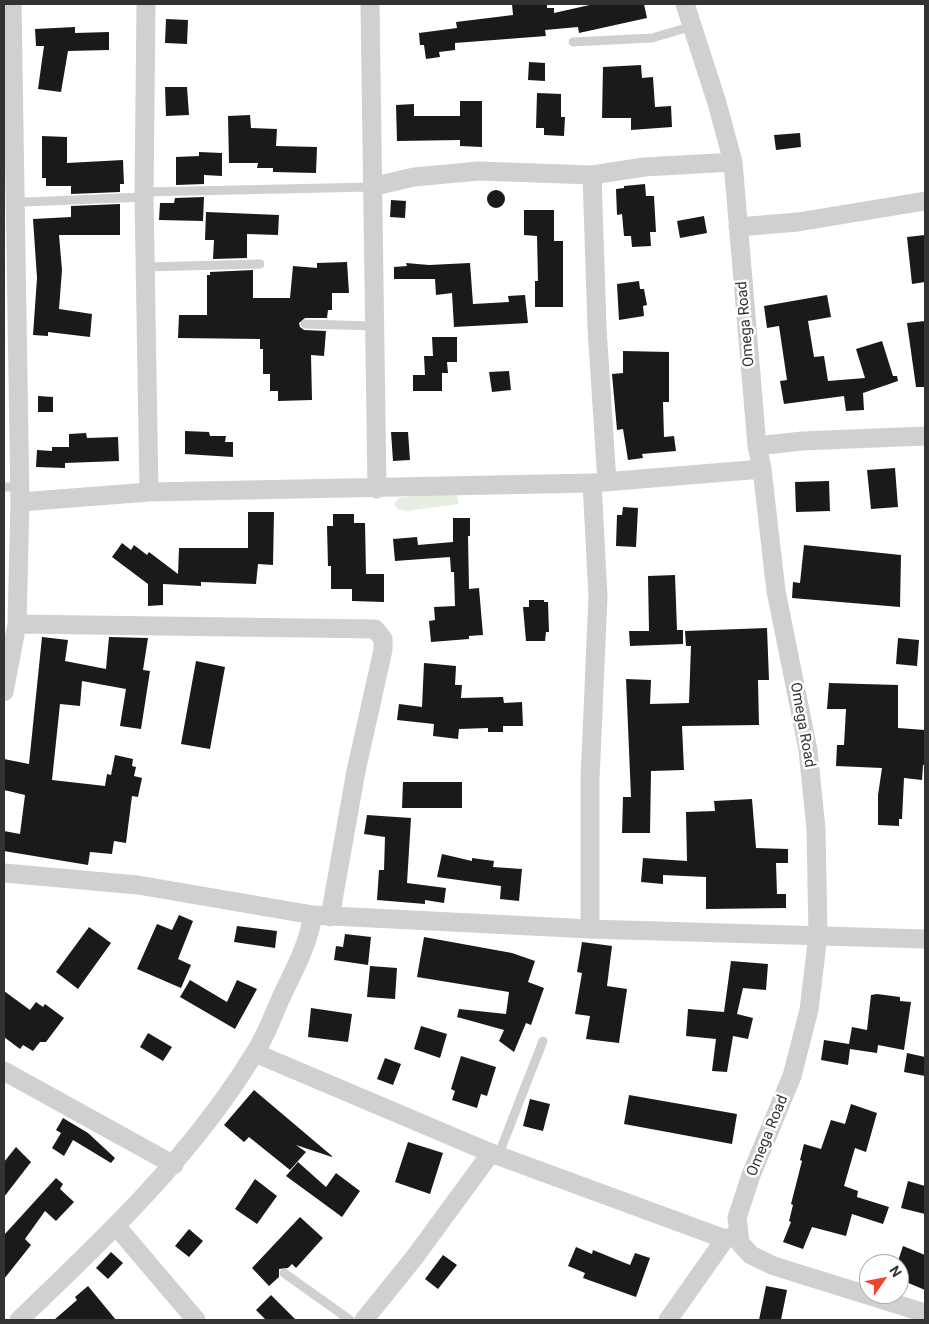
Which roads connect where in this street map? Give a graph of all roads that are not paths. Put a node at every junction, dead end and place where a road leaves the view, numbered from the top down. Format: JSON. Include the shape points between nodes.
{"nodes":[{"id":1,"x":12,"y":4,"type":"edge"},
{"id":2,"x":146,"y":4,"type":"edge"},
{"id":3,"x":370,"y":4,"type":"edge"},
{"id":4,"x":684,"y":4,"type":"edge"},
{"id":5,"x":693,"y":26,"type":"junction"},
{"id":6,"x":573,"y":42,"type":"dead end"},
{"id":7,"x":733,"y":162,"type":"junction"},
{"id":8,"x":592,"y":175,"type":"junction"},
{"id":9,"x":372,"y":188,"type":"junction"},
{"id":10,"x":144,"y":195,"type":"junction"},
{"id":11,"x":14,"y":199,"type":"junction"},
{"id":12,"x":925,"y":201,"type":"edge"},
{"id":13,"x":738,"y":226,"type":"junction"},
{"id":14,"x":260,"y":264,"type":"dead end"},
{"id":15,"x":146,"y":267,"type":"junction"},
{"id":16,"x":305,"y":324,"type":"dead end"},
{"id":17,"x":374,"y":326,"type":"junction"},
{"id":18,"x":925,"y":436,"type":"edge"},
{"id":19,"x":757,"y":446,"type":"junction"},
{"id":20,"x":762,"y":469,"type":"junction"},
{"id":21,"x":599,"y":482,"type":"junction"},
{"id":22,"x":377,"y":489,"type":"junction"},
{"id":23,"x":14,"y":492,"type":"edge"},
{"id":24,"x":149,"y":492,"type":"junction"},
{"id":25,"x":17,"y":624,"type":"junction"},
{"id":26,"x":4,"y":692,"type":"edge"},
{"id":27,"x":4,"y":873,"type":"edge"},
{"id":28,"x":322,"y":916,"type":"junction"},
{"id":29,"x":590,"y":930,"type":"junction"},
{"id":30,"x":818,"y":934,"type":"junction"},
{"id":31,"x":925,"y":939,"type":"edge"},
{"id":32,"x":544,"y":1041,"type":"dead end"},
{"id":33,"x":255,"y":1053,"type":"junction"},
{"id":34,"x":4,"y":1071,"type":"edge"},
{"id":35,"x":494,"y":1154,"type":"junction"},
{"id":36,"x":174,"y":1165,"type":"junction"},
{"id":37,"x":116,"y":1227,"type":"junction"},
{"id":38,"x":732,"y":1237,"type":"junction"},
{"id":39,"x":284,"y":1273,"type":"dead end"},
{"id":40,"x":925,"y":1313,"type":"edge"},
{"id":41,"x":19,"y":1320,"type":"edge"},
{"id":42,"x":196,"y":1320,"type":"edge"},
{"id":43,"x":350,"y":1320,"type":"edge"},
{"id":44,"x":364,"y":1320,"type":"edge"},
{"id":45,"x":668,"y":1320,"type":"edge"}],
"edges":[{"from":1,"to":11,"type":"street"},
{"from":2,"to":10,"type":"street"},
{"from":3,"to":9,"type":"street"},
{"from":4,"to":5,"type":"street","name":"Omega Road"},
{"from":5,"to":6,"type":"lane","via":[[652,38]]},
{"from":5,"to":7,"type":"street","name":"Omega Road"},
{"from":7,"to":8,"type":"street","via":[[644,167]]},
{"from":7,"to":13,"type":"street","name":"Omega Road"},
{"from":8,"to":9,"type":"street","via":[[479,171],[414,177]]},
{"from":8,"to":21,"type":"street"},
{"from":9,"to":10,"type":"lane"},
{"from":9,"to":17,"type":"street"},
{"from":10,"to":11,"type":"lane","via":[[26,202]]},
{"from":10,"to":15,"type":"street"},
{"from":11,"to":23,"type":"street"},
{"from":12,"to":13,"type":"street","via":[[798,222]]},
{"from":13,"to":19,"type":"street","name":"Omega Road"},
{"from":14,"to":15,"type":"lane"},
{"from":15,"to":24,"type":"street"},
{"from":16,"to":17,"type":"lane"},
{"from":17,"to":22,"type":"street"},
{"from":18,"to":19,"type":"street"},
{"from":19,"to":20,"type":"street","name":"Omega Road"},
{"from":20,"to":21,"type":"street"},
{"from":20,"to":30,"type":"street","name":"Omega Road","via":[[776,590],[808,750],[816,829]]},
{"from":21,"to":22,"type":"street"},
{"from":21,"to":29,"type":"street","via":[[590,780]]},
{"from":22,"to":24,"type":"street"},
{"from":23,"to":24,"type":"street"},
{"from":23,"to":25,"type":"street"},
{"from":25,"to":26,"type":"street"},
{"from":25,"to":28,"type":"street","via":[[375,629],[383,639],[383,650]]},
{"from":27,"to":28,"type":"street","via":[[138,885]]},
{"from":28,"to":29,"type":"street"},
{"from":28,"to":33,"type":"street"},
{"from":29,"to":30,"type":"street"},
{"from":30,"to":31,"type":"street"},
{"from":30,"to":38,"type":"street","name":"Omega Road","via":[[809,1010],[792,1076],[752,1175]]},
{"from":32,"to":35,"type":"lane"},
{"from":33,"to":35,"type":"street"},
{"from":33,"to":36,"type":"street"},
{"from":34,"to":36,"type":"street"},
{"from":35,"to":38,"type":"street"},
{"from":35,"to":44,"type":"street"},
{"from":36,"to":37,"type":"street"},
{"from":37,"to":41,"type":"street"},
{"from":37,"to":42,"type":"street"},
{"from":38,"to":40,"type":"street","via":[[751,1255],[774,1266]]},
{"from":38,"to":45,"type":"street"},
{"from":39,"to":43,"type":"lane"}]}
